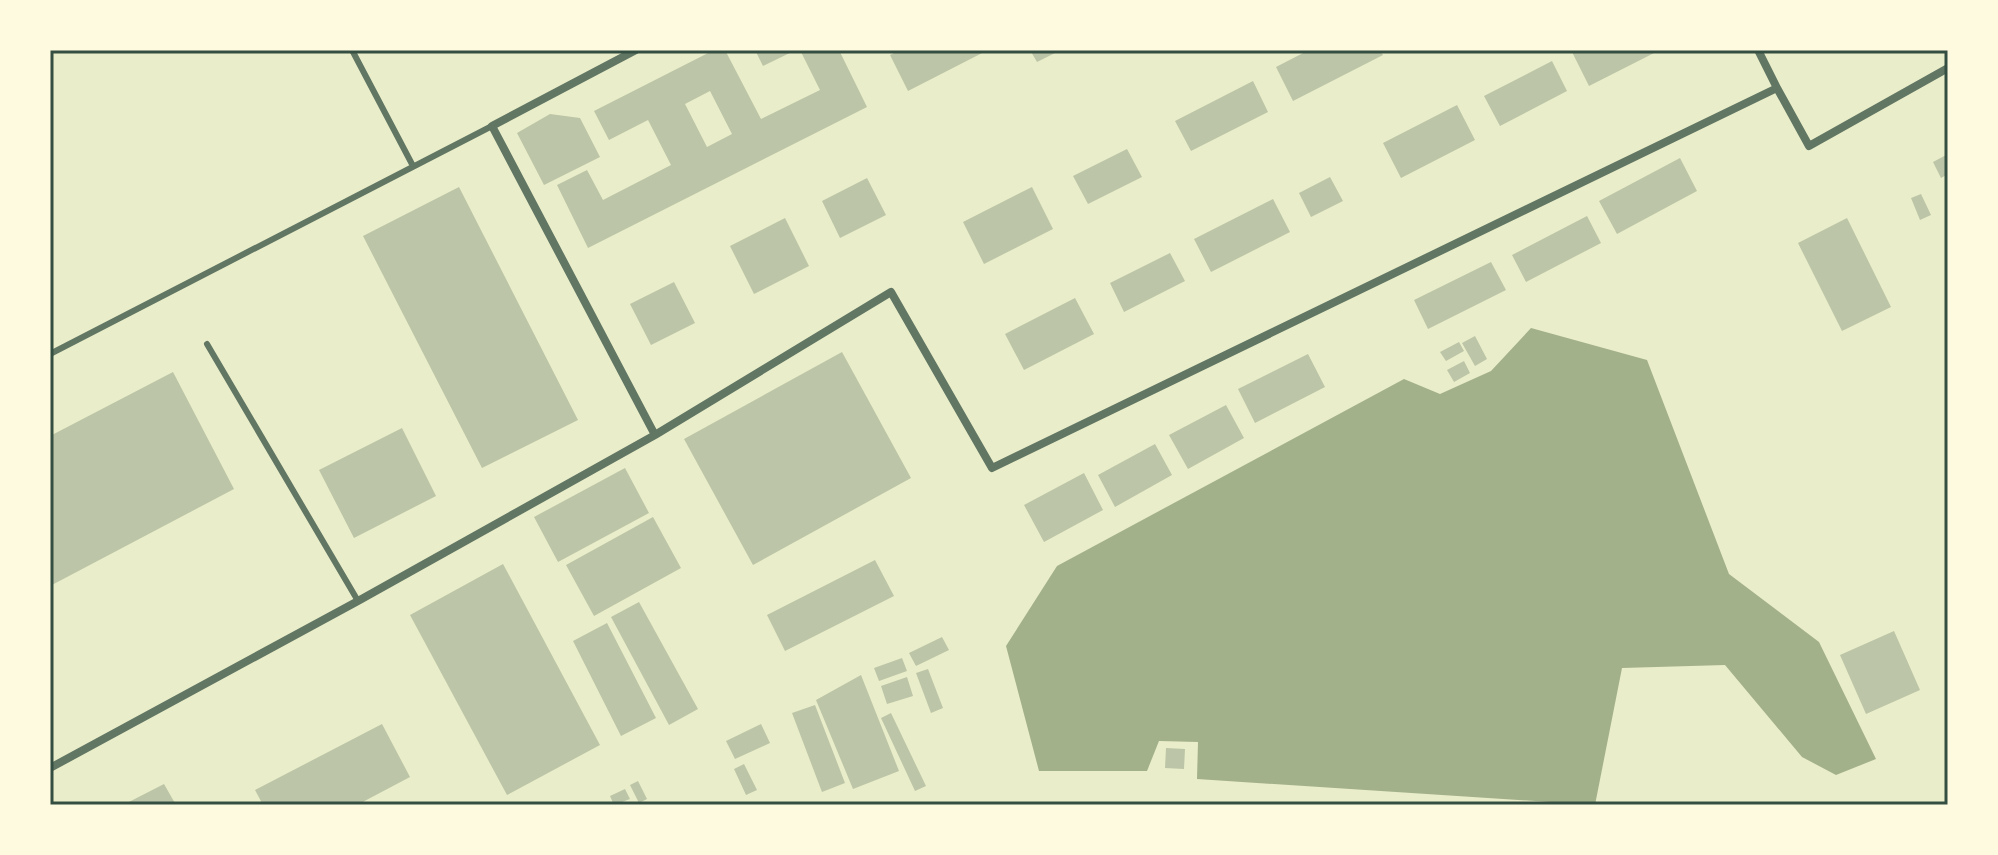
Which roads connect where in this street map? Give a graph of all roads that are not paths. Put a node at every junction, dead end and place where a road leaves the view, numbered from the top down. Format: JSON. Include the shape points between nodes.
{"nodes":[{"id":1,"x":352,"y":50,"type":"edge"},
{"id":2,"x":636,"y":50,"type":"edge"},
{"id":3,"x":1758,"y":50,"type":"edge"},
{"id":4,"x":1948,"y":68,"type":"edge"},
{"id":5,"x":1777,"y":88,"type":"junction"},
{"id":6,"x":492,"y":126,"type":"junction"},
{"id":7,"x":413,"y":166,"type":"junction"},
{"id":8,"x":207,"y":344,"type":"dead end"},
{"id":9,"x":50,"y":354,"type":"edge"},
{"id":10,"x":655,"y":435,"type":"junction"},
{"id":11,"x":358,"y":601,"type":"junction"},
{"id":12,"x":50,"y":768,"type":"edge"}],
"edges":[{"from":1,"to":7,"type":"lane"},
{"from":2,"to":6,"type":"street"},
{"from":3,"to":5,"type":"street"},
{"from":4,"to":5,"type":"street","via":[[1809,146]]},
{"from":5,"to":10,"type":"street","via":[[992,468],[891,292]]},
{"from":6,"to":7,"type":"lane"},
{"from":6,"to":10,"type":"street"},
{"from":7,"to":9,"type":"lane"},
{"from":8,"to":11,"type":"lane"},
{"from":10,"to":11,"type":"street"},
{"from":11,"to":12,"type":"street"}]}
